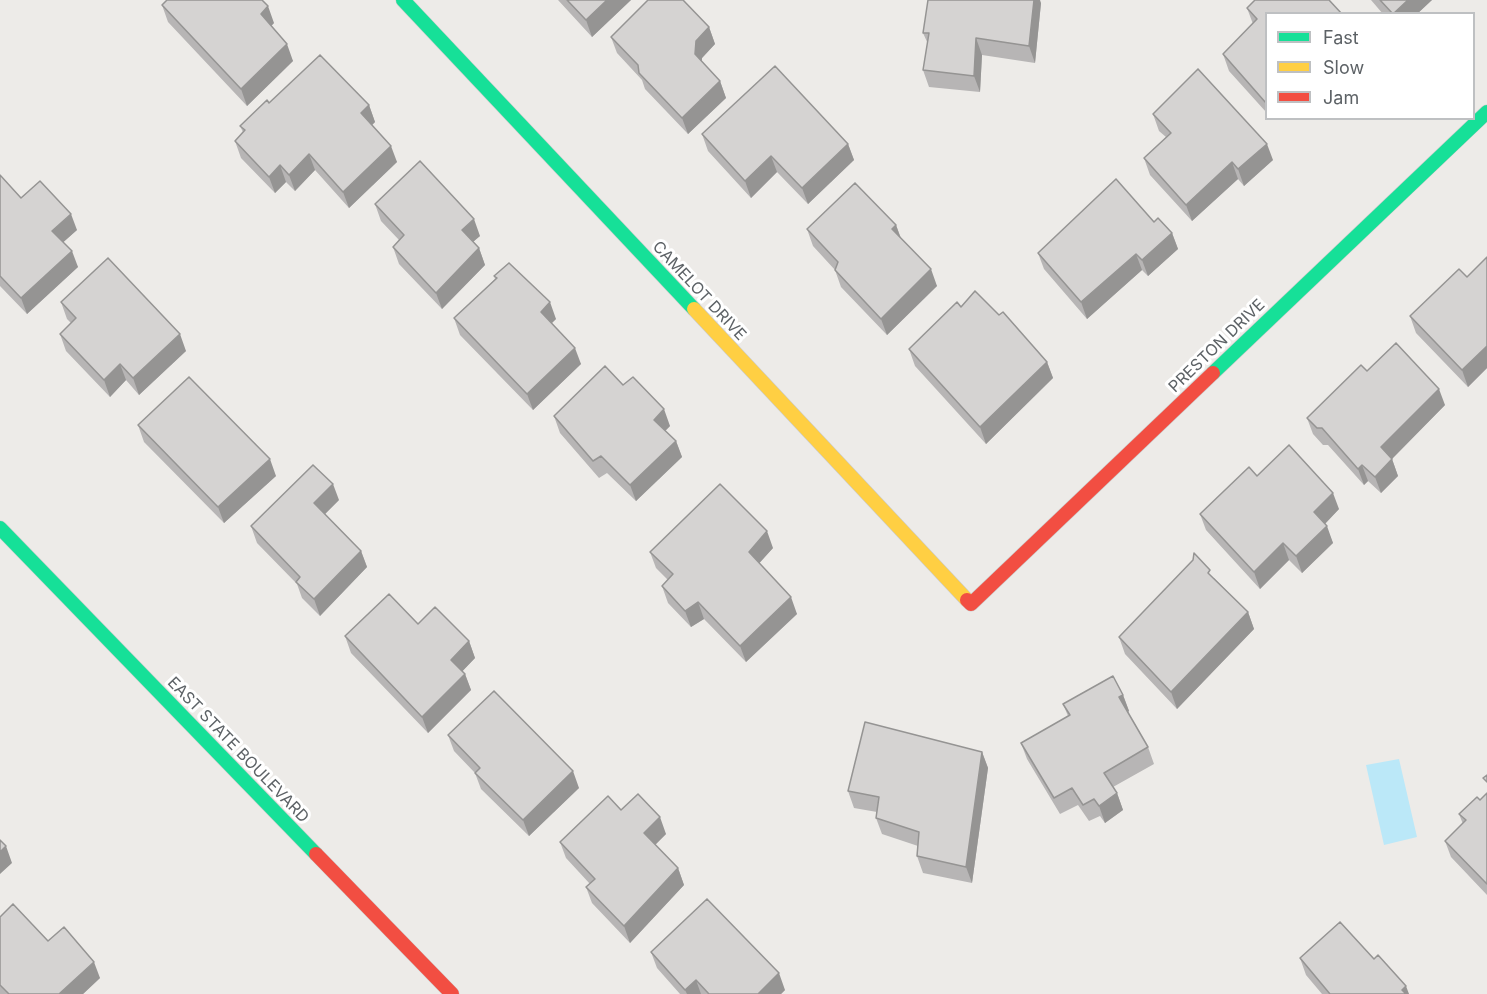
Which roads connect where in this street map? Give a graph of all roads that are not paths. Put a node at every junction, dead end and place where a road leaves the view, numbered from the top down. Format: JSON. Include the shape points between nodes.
{"nodes":[{"id":1,"x":404,"y":0,"type":"edge"},
{"id":2,"x":1487,"y":112,"type":"edge"},
{"id":3,"x":0,"y":528,"type":"edge"},
{"id":4,"x":971,"y":604,"type":"joint"},
{"id":5,"x":452,"y":994,"type":"edge"}],
"edges":[{"from":1,"to":4,"type":"street","name":"CAMELOT DRIVE"},
{"from":2,"to":4,"type":"street","name":"PRESTON DRIVE"},
{"from":3,"to":5,"type":"street","name":"EAST STATE BOULEVARD"}]}
